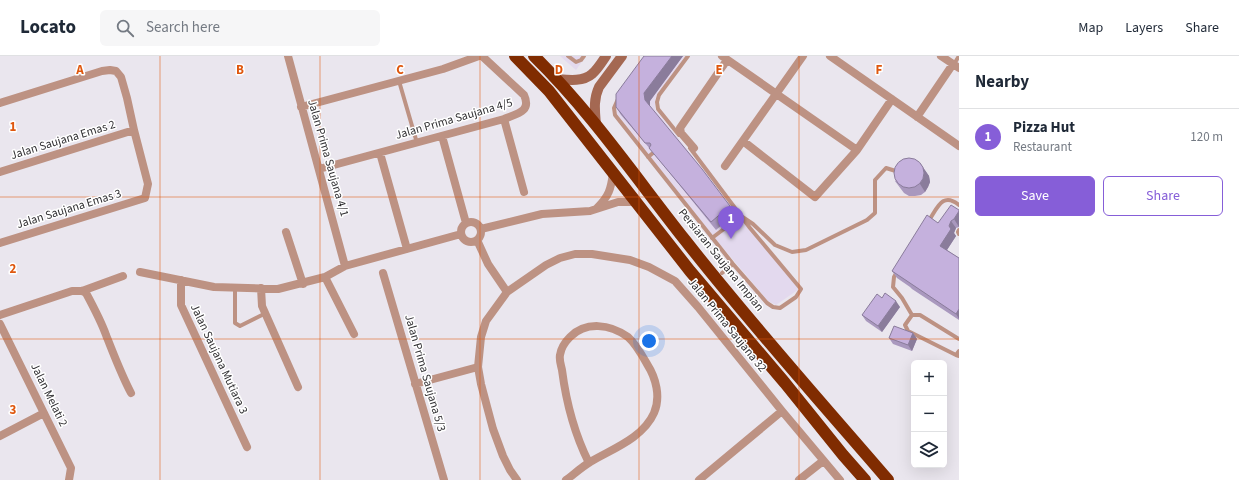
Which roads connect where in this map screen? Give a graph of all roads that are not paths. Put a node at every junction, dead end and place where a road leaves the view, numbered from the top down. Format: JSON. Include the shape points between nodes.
{"nodes":[{"id":1,"x":288,"y":56,"type":"edge"},
{"id":2,"x":481,"y":56,"type":"edge"},
{"id":3,"x":515,"y":56,"type":"edge"},
{"id":4,"x":534,"y":56,"type":"edge"},
{"id":5,"x":568,"y":56,"type":"edge"},
{"id":6,"x":584,"y":56,"type":"edge"},
{"id":7,"x":606,"y":56,"type":"edge"},
{"id":8,"x":622,"y":56,"type":"edge"},
{"id":9,"x":688,"y":56,"type":"edge"},
{"id":10,"x":803,"y":56,"type":"edge"},
{"id":11,"x":830,"y":56,"type":"edge"},
{"id":12,"x":941,"y":56,"type":"edge"},
{"id":13,"x":959,"y":56,"type":"edge"},
{"id":14,"x":725,"y":58,"type":"edge"},
{"id":15,"x":956,"y":66,"type":"edge"},
{"id":16,"x":557,"y":79,"type":"junction"},
{"id":17,"x":399,"y":81,"type":"junction"},
{"id":18,"x":621,"y":94,"type":"edge"},
{"id":19,"x":776,"y":94,"type":"junction"},
{"id":20,"x":892,"y":99,"type":"junction"},
{"id":21,"x":0,"y":103,"type":"edge"},
{"id":22,"x":302,"y":107,"type":"junction"},
{"id":23,"x":917,"y":116,"type":"junction"},
{"id":24,"x":504,"y":119,"type":"junction"},
{"id":25,"x":596,"y":125,"type":"junction"},
{"id":26,"x":134,"y":130,"type":"junction"},
{"id":27,"x":677,"y":132,"type":"junction"},
{"id":28,"x":442,"y":136,"type":"junction"},
{"id":29,"x":673,"y":136,"type":"edge"},
{"id":30,"x":743,"y":141,"type":"junction"},
{"id":31,"x":417,"y":143,"type":"junction"},
{"id":32,"x":959,"y":146,"type":"edge"},
{"id":33,"x":694,"y":148,"type":"dead end"},
{"id":34,"x":857,"y":150,"type":"junction"},
{"id":35,"x":380,"y":153,"type":"junction"},
{"id":36,"x":653,"y":153,"type":"edge"},
{"id":37,"x":648,"y":157,"type":"junction"},
{"id":38,"x":725,"y":166,"type":"dead end"},
{"id":39,"x":319,"y":169,"type":"junction"},
{"id":40,"x":0,"y":172,"type":"edge"},
{"id":41,"x":899,"y":172,"type":"edge"},
{"id":42,"x":613,"y":173,"type":"junction"},
{"id":43,"x":524,"y":192,"type":"dead end"},
{"id":44,"x":641,"y":206,"type":"junction"},
{"id":45,"x":959,"y":206,"type":"edge"},
{"id":46,"x":596,"y":208,"type":"junction"},
{"id":47,"x":741,"y":216,"type":"junction"},
{"id":48,"x":466,"y":223,"type":"junction"},
{"id":49,"x":925,"y":227,"type":"edge"},
{"id":50,"x":481,"y":229,"type":"junction"},
{"id":51,"x":959,"y":230,"type":"edge"},
{"id":52,"x":286,"y":232,"type":"dead end"},
{"id":53,"x":461,"y":234,"type":"junction"},
{"id":54,"x":959,"y":234,"type":"edge"},
{"id":55,"x":712,"y":238,"type":"junction"},
{"id":56,"x":477,"y":240,"type":"junction"},
{"id":57,"x":686,"y":241,"type":"junction"},
{"id":58,"x":0,"y":243,"type":"edge"},
{"id":59,"x":407,"y":249,"type":"junction"},
{"id":60,"x":733,"y":264,"type":"junction"},
{"id":61,"x":902,"y":264,"type":"edge"},
{"id":62,"x":346,"y":266,"type":"junction"},
{"id":63,"x":140,"y":272,"type":"dead end"},
{"id":64,"x":383,"y":273,"type":"dead end"},
{"id":65,"x":722,"y":273,"type":"junction"},
{"id":66,"x":123,"y":276,"type":"dead end"},
{"id":67,"x":325,"y":277,"type":"junction"},
{"id":68,"x":181,"y":280,"type":"junction"},
{"id":69,"x":302,"y":284,"type":"junction"},
{"id":70,"x":235,"y":287,"type":"junction"},
{"id":71,"x":261,"y":288,"type":"junction"},
{"id":72,"x":82,"y":291,"type":"junction"},
{"id":73,"x":506,"y":292,"type":"junction"},
{"id":74,"x":264,"y":314,"type":"junction"},
{"id":75,"x":0,"y":315,"type":"edge"},
{"id":76,"x":912,"y":315,"type":"junction"},
{"id":77,"x":753,"y":323,"type":"junction"},
{"id":78,"x":0,"y":324,"type":"edge"},
{"id":79,"x":354,"y":334,"type":"dead end"},
{"id":80,"x":959,"y":339,"type":"edge"},
{"id":81,"x":958,"y":354,"type":"edge"},
{"id":82,"x":478,"y":367,"type":"junction"},
{"id":83,"x":415,"y":384,"type":"junction"},
{"id":84,"x":298,"y":387,"type":"dead end"},
{"id":85,"x":131,"y":393,"type":"dead end"},
{"id":86,"x":782,"y":411,"type":"junction"},
{"id":87,"x":44,"y":413,"type":"junction"},
{"id":88,"x":0,"y":436,"type":"edge"},
{"id":89,"x":247,"y":447,"type":"dead end"},
{"id":90,"x":823,"y":461,"type":"junction"},
{"id":91,"x":589,"y":463,"type":"junction"},
{"id":92,"x":69,"y":479,"type":"edge"},
{"id":93,"x":444,"y":480,"type":"edge"},
{"id":94,"x":517,"y":480,"type":"edge"},
{"id":95,"x":566,"y":480,"type":"edge"},
{"id":96,"x":699,"y":480,"type":"edge"},
{"id":97,"x":800,"y":480,"type":"edge"},
{"id":98,"x":840,"y":480,"type":"edge"},
{"id":99,"x":865,"y":480,"type":"edge"},
{"id":100,"x":888,"y":480,"type":"edge"}],
"edges":[{"from":1,"to":22,"type":"street","name":"Jalan Prima Saujana 4/1"},
{"from":2,"to":17,"type":"street"},
{"from":2,"to":24,"type":"street","name":"Jalan Prima Saujana 4/5","via":[[526,98],[520,113]]},
{"from":3,"to":42,"type":"highway","via":[[549,90]]},
{"from":4,"to":16,"type":"highway","name":"Persiaran Saujana Impian"},
{"from":5,"to":6,"type":"lane","via":[[576,62]]},
{"from":7,"to":16,"type":"street","via":[[586,78]]},
{"from":8,"to":25,"type":"street","via":[[596,93]]},
{"from":9,"to":27,"type":"lane","via":[[659,95],[657,102],[658,109]]},
{"from":10,"to":19,"type":"street"},
{"from":11,"to":20,"type":"street"},
{"from":12,"to":15,"type":"street"},
{"from":13,"to":15,"type":"lane"},
{"from":14,"to":19,"type":"street"},
{"from":14,"to":33,"type":"street","via":[[680,128],[681,133]]},
{"from":15,"to":23,"type":"street"},
{"from":16,"to":25,"type":"highway","name":"Persiaran Saujana Impian"},
{"from":17,"to":22,"type":"street"},
{"from":17,"to":31,"type":"lane"},
{"from":18,"to":37,"type":"lane","via":[[616,101],[615,115]]},
{"from":19,"to":30,"type":"street"},
{"from":19,"to":34,"type":"street"},
{"from":20,"to":23,"type":"street"},
{"from":20,"to":34,"type":"street"},
{"from":21,"to":26,"type":"street","via":[[110,70],[116,71],[121,77]]},
{"from":22,"to":39,"type":"street","name":"Jalan Prima Saujana 4/1"},
{"from":23,"to":32,"type":"street"},
{"from":24,"to":28,"type":"street","name":"Jalan Prima Saujana 4/5"},
{"from":24,"to":43,"type":"street"},
{"from":25,"to":57,"type":"highway","name":"Persiaran Saujana Impian"},
{"from":26,"to":40,"type":"street","name":"Jalan Saujana Emas 2"},
{"from":26,"to":58,"type":"street","name":"Jalan Saujana Emas 3","via":[[148,184],[145,198]]},
{"from":27,"to":29,"type":"lane"},
{"from":27,"to":47,"type":"lane"},
{"from":28,"to":31,"type":"street","name":"Jalan Prima Saujana 4/5"},
{"from":28,"to":48,"type":"street"},
{"from":30,"to":34,"type":"street","via":[[815,196]]},
{"from":30,"to":38,"type":"street"},
{"from":31,"to":35,"type":"street","name":"Jalan Prima Saujana 4/5"},
{"from":35,"to":39,"type":"street","name":"Jalan Prima Saujana 4/5"},
{"from":35,"to":59,"type":"street"},
{"from":36,"to":37,"type":"lane"},
{"from":37,"to":55,"type":"lane"},
{"from":39,"to":62,"type":"street","name":"Jalan Prima Saujana 4/1"},
{"from":41,"to":47,"type":"lane","via":[[886,168],[876,180],[874,213],[867,220],[806,250],[792,252],[775,245]]},
{"from":42,"to":44,"type":"highway"},
{"from":42,"to":46,"type":"street","via":[[608,196]]},
{"from":44,"to":46,"type":"street","via":[[625,202]]},
{"from":44,"to":99,"type":"highway","via":[[690,271]]},
{"from":45,"to":49,"type":"lane","via":[[948,199],[941,202]]},
{"from":46,"to":50,"type":"street","via":[[590,211],[530,217]]},
{"from":47,"to":55,"type":"lane"},
{"from":47,"to":60,"type":"lane","via":[[801,289],[796,297],[780,308],[773,307]]},
{"from":48,"to":50,"type":"street","via":[[474,222]]},
{"from":48,"to":53,"type":"street","via":[[461,228]]},
{"from":50,"to":56,"type":"street"},
{"from":51,"to":54,"type":"lane"},
{"from":52,"to":69,"type":"street"},
{"from":53,"to":56,"type":"street","via":[[464,240]]},
{"from":53,"to":59,"type":"street"},
{"from":55,"to":60,"type":"lane"},
{"from":56,"to":73,"type":"street","via":[[488,264]]},
{"from":57,"to":65,"type":"highway","via":[[701,249]]},
{"from":57,"to":77,"type":"highway","name":"Persiaran Saujana Impian"},
{"from":59,"to":62,"type":"street"},
{"from":60,"to":65,"type":"lane"},
{"from":61,"to":76,"type":"lane","via":[[894,277],[893,287]]},
{"from":62,"to":67,"type":"street"},
{"from":63,"to":68,"type":"street"},
{"from":64,"to":83,"type":"street","name":"Jalan Prima Saujana 5/3"},
{"from":65,"to":77,"type":"highway","via":[[742,298]]},
{"from":66,"to":72,"type":"street"},
{"from":67,"to":69,"type":"street"},
{"from":67,"to":79,"type":"street"},
{"from":68,"to":70,"type":"street","via":[[214,287]]},
{"from":68,"to":89,"type":"street","name":"Jalan Saujana Mutiara 3","via":[[181,305]]},
{"from":69,"to":71,"type":"street","via":[[278,289]]},
{"from":70,"to":71,"type":"street"},
{"from":70,"to":74,"type":"lane","via":[[235,323],[240,326]]},
{"from":71,"to":74,"type":"street"},
{"from":72,"to":75,"type":"street","via":[[72,291]]},
{"from":72,"to":85,"type":"street","via":[[91,302]]},
{"from":73,"to":82,"type":"street","name":"Jalan Prima Saujana 32","via":[[486,321],[481,337]]},
{"from":73,"to":86,"type":"street","name":"Jalan Prima Saujana 32","via":[[546,265],[575,254],[611,256],[649,267],[675,281]]},
{"from":74,"to":84,"type":"street"},
{"from":76,"to":80,"type":"lane","via":[[920,315]]},
{"from":76,"to":81,"type":"lane","via":[[905,325],[908,331]]},
{"from":77,"to":100,"type":"highway","name":"Persiaran Saujana Impian"},
{"from":78,"to":87,"type":"street","name":"Jalan Melati 2"},
{"from":82,"to":83,"type":"street"},
{"from":82,"to":94,"type":"street","name":"Jalan Prima Saujana 32","via":[[493,429],[510,470]]},
{"from":83,"to":93,"type":"street","name":"Jalan Prima Saujana 5/3"},
{"from":86,"to":90,"type":"street","name":"Jalan Prima Saujana 32"},
{"from":86,"to":96,"type":"street"},
{"from":87,"to":88,"type":"street"},
{"from":87,"to":92,"type":"street","name":"Jalan Melati 2","via":[[71,468]]},
{"from":90,"to":97,"type":"street"},
{"from":90,"to":98,"type":"street","name":"Jalan Prima Saujana 32"},
{"from":91,"to":91,"type":"street","via":[[620,446],[645,427],[654,413],[657,400],[656,382],[638,350],[628,338],[611,328],[597,326],[586,327],[574,333],[564,343],[559,356],[575,427]]},
{"from":91,"to":95,"type":"street"}]}
